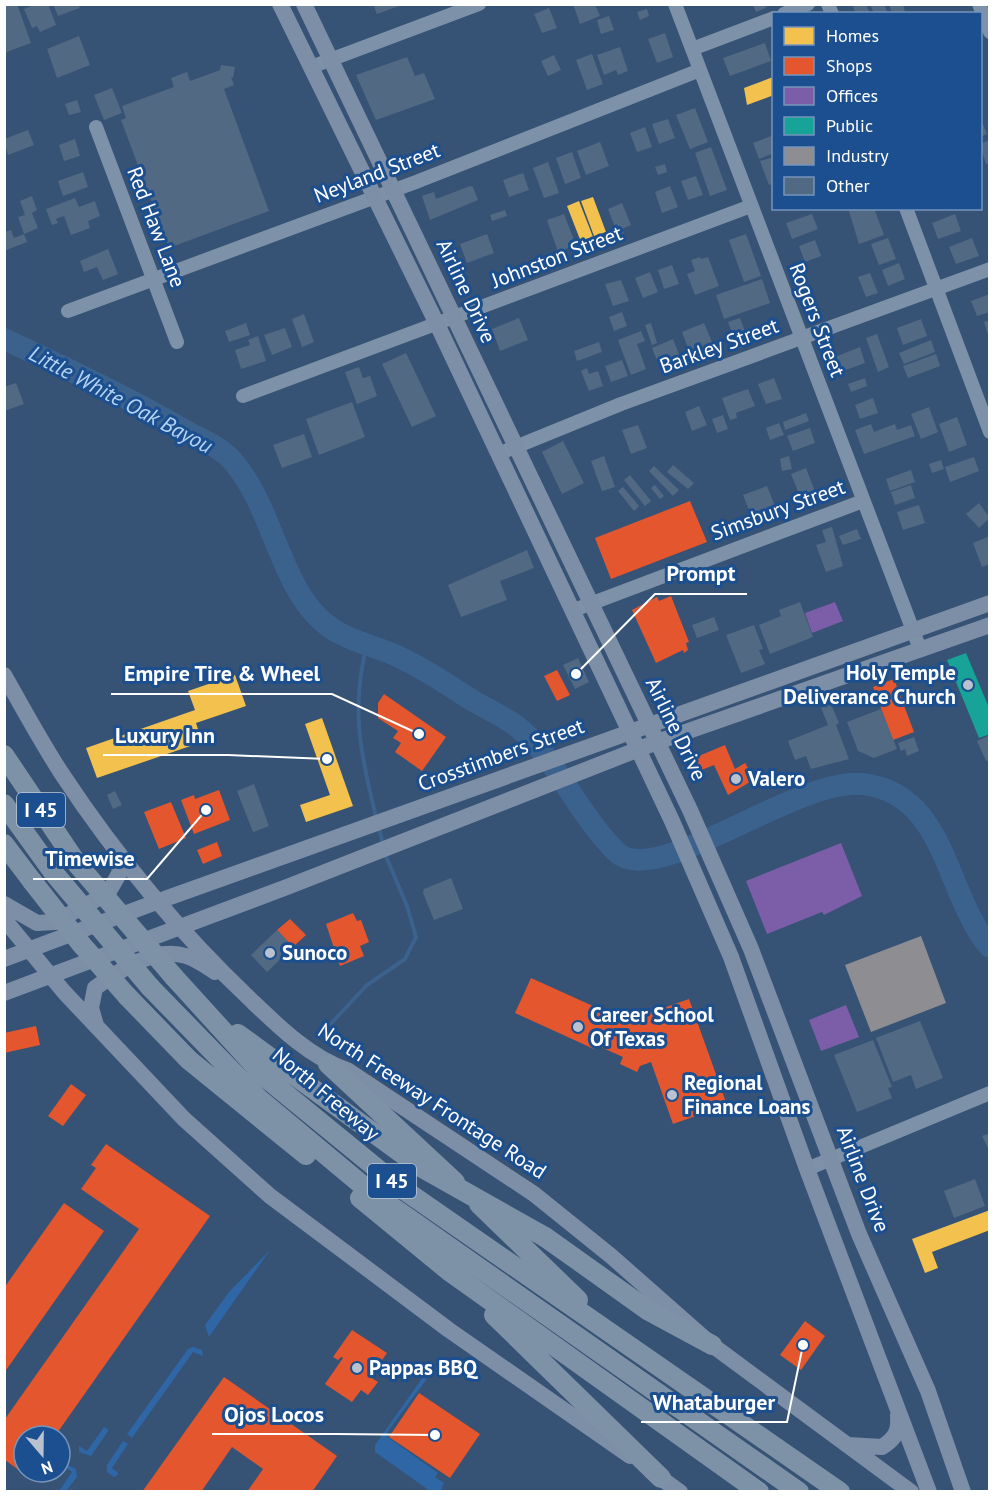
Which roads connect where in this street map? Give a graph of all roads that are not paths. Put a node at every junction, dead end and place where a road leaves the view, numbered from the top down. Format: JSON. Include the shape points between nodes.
{"nodes":[{"id":1,"x":280,"y":4,"type":"edge"},
{"id":2,"x":304,"y":4,"type":"edge"},
{"id":3,"x":479,"y":4,"type":"edge"},
{"id":4,"x":675,"y":4,"type":"edge"},
{"id":5,"x":808,"y":4,"type":"edge"},
{"id":6,"x":979,"y":4,"type":"edge"},
{"id":7,"x":789,"y":12,"type":"edge"},
{"id":8,"x":772,"y":19,"type":"edge"},
{"id":9,"x":990,"y":32,"type":"edge"},
{"id":10,"x":692,"y":49,"type":"junction"},
{"id":11,"x":331,"y":60,"type":"junction"},
{"id":12,"x":311,"y":68,"type":"junction"},
{"id":13,"x":700,"y":70,"type":"junction"},
{"id":14,"x":96,"y":127,"type":"dead end"},
{"id":15,"x":393,"y":190,"type":"junction"},
{"id":16,"x":374,"y":197,"type":"junction"},
{"id":17,"x":751,"y":206,"type":"junction"},
{"id":18,"x":907,"y":210,"type":"edge"},
{"id":19,"x":990,"y":269,"type":"edge"},
{"id":20,"x":153,"y":281,"type":"junction"},
{"id":21,"x":937,"y":289,"type":"junction"},
{"id":22,"x":68,"y":311,"type":"dead end"},
{"id":23,"x":454,"y":318,"type":"junction"},
{"id":24,"x":437,"y":324,"type":"junction"},
{"id":25,"x":802,"y":339,"type":"junction"},
{"id":26,"x":177,"y":342,"type":"dead end"},
{"id":27,"x":243,"y":396,"type":"dead end"},
{"id":28,"x":990,"y":432,"type":"edge"},
{"id":29,"x":513,"y":446,"type":"junction"},
{"id":30,"x":498,"y":454,"type":"junction"},
{"id":31,"x":863,"y":501,"type":"junction"},
{"id":32,"x":591,"y":603,"type":"junction"},
{"id":33,"x":990,"y":603,"type":"edge"},
{"id":34,"x":573,"y":610,"type":"junction"},
{"id":35,"x":990,"y":625,"type":"edge"},
{"id":36,"x":913,"y":631,"type":"junction"},
{"id":37,"x":920,"y":649,"type":"junction"},
{"id":38,"x":809,"y":669,"type":"junction"},
{"id":39,"x":4,"y":675,"type":"edge"},
{"id":40,"x":817,"y":688,"type":"junction"},
{"id":41,"x":648,"y":725,"type":"junction"},
{"id":42,"x":629,"y":732,"type":"junction"},
{"id":43,"x":657,"y":742,"type":"junction"},
{"id":44,"x":638,"y":750,"type":"junction"},
{"id":45,"x":4,"y":755,"type":"edge"},
{"id":46,"x":460,"y":794,"type":"junction"},
{"id":47,"x":4,"y":804,"type":"edge"},
{"id":48,"x":469,"y":816,"type":"junction"},
{"id":49,"x":319,"y":843,"type":"junction"},
{"id":50,"x":4,"y":844,"type":"edge"},
{"id":51,"x":117,"y":852,"type":"junction"},
{"id":52,"x":327,"y":870,"type":"junction"},
{"id":53,"x":159,"y":901,"type":"junction"},
{"id":54,"x":4,"y":904,"type":"edge"},
{"id":55,"x":4,"y":919,"type":"edge"},
{"id":56,"x":181,"y":926,"type":"junction"},
{"id":57,"x":751,"y":949,"type":"junction"},
{"id":58,"x":28,"y":950,"type":"junction"},
{"id":59,"x":731,"y":957,"type":"junction"},
{"id":60,"x":4,"y":959,"type":"edge"},
{"id":61,"x":50,"y":977,"type":"junction"},
{"id":62,"x":229,"y":979,"type":"junction"},
{"id":63,"x":4,"y":993,"type":"edge"},
{"id":64,"x":193,"y":999,"type":"junction"},
{"id":65,"x":97,"y":1027,"type":"junction"},
{"id":66,"x":328,"y":1064,"type":"junction"},
{"id":67,"x":990,"y":1094,"type":"edge"},
{"id":68,"x":831,"y":1159,"type":"junction"},
{"id":69,"x":807,"y":1169,"type":"junction"},
{"id":70,"x":871,"y":1264,"type":"junction"},
{"id":71,"x":449,"y":1271,"type":"junction"},
{"id":72,"x":846,"y":1273,"type":"junction"},
{"id":73,"x":614,"y":1336,"type":"junction"},
{"id":74,"x":712,"y":1345,"type":"junction"},
{"id":75,"x":897,"y":1408,"type":"junction"},
{"id":76,"x":848,"y":1445,"type":"junction"},
{"id":77,"x":662,"y":1478,"type":"junction"},
{"id":78,"x":900,"y":1486,"type":"edge"},
{"id":79,"x":680,"y":1491,"type":"edge"},
{"id":80,"x":759,"y":1491,"type":"edge"},
{"id":81,"x":799,"y":1491,"type":"edge"},
{"id":82,"x":840,"y":1491,"type":"edge"},
{"id":83,"x":912,"y":1491,"type":"edge"},
{"id":84,"x":929,"y":1491,"type":"edge"},
{"id":85,"x":963,"y":1491,"type":"edge"}],
"edges":[{"from":1,"to":12,"type":"main road","name":"Airline Drive"},
{"from":2,"to":11,"type":"main road","name":"Airline Drive"},
{"from":3,"to":11,"type":"street"},
{"from":4,"to":10,"type":"street","name":"Rogers Street"},
{"from":5,"to":7,"type":"street"},
{"from":6,"to":9,"type":"street"},
{"from":8,"to":10,"type":"street"},
{"from":10,"to":13,"type":"street","name":"Rogers Street"},
{"from":11,"to":12,"type":"street"},
{"from":11,"to":15,"type":"main road","name":"Airline Drive"},
{"from":12,"to":16,"type":"main road","name":"Airline Drive"},
{"from":13,"to":15,"type":"street","name":"Neyland Street"},
{"from":13,"to":17,"type":"street","name":"Rogers Street"},
{"from":14,"to":20,"type":"street","name":"Red Haw Lane"},
{"from":15,"to":16,"type":"street","name":"Neyland Street"},
{"from":15,"to":23,"type":"main road","name":"Airline Drive"},
{"from":16,"to":20,"type":"street","name":"Neyland Street"},
{"from":16,"to":24,"type":"main road","name":"Airline Drive"},
{"from":17,"to":23,"type":"street","name":"Johnston Street"},
{"from":17,"to":25,"type":"street","name":"Rogers Street"},
{"from":18,"to":21,"type":"street"},
{"from":19,"to":21,"type":"street","name":"Barkley Street"},
{"from":20,"to":22,"type":"street","name":"Neyland Street"},
{"from":20,"to":26,"type":"street","name":"Red Haw Lane"},
{"from":21,"to":25,"type":"street","name":"Barkley Street"},
{"from":21,"to":28,"type":"street"},
{"from":23,"to":24,"type":"street","name":"Johnston Street"},
{"from":23,"to":29,"type":"main road","name":"Airline Drive"},
{"from":24,"to":27,"type":"street","name":"Johnston Street"},
{"from":24,"to":30,"type":"main road","name":"Airline Drive"},
{"from":25,"to":29,"type":"street","name":"Barkley Street"},
{"from":25,"to":31,"type":"street","name":"Rogers Street"},
{"from":29,"to":30,"type":"street","name":"Barkley Street"},
{"from":29,"to":32,"type":"main road","name":"Airline Drive"},
{"from":30,"to":34,"type":"main road","name":"Airline Drive"},
{"from":31,"to":32,"type":"street","name":"Simsbury Street"},
{"from":31,"to":36,"type":"street","name":"Rogers Street"},
{"from":32,"to":34,"type":"street","name":"Simsbury Street"},
{"from":32,"to":41,"type":"main road","name":"Airline Drive"},
{"from":33,"to":36,"type":"main road","name":"Crosstimbers Street"},
{"from":34,"to":42,"type":"main road","name":"Airline Drive"},
{"from":35,"to":37,"type":"main road","name":"Crosstimbers Street"},
{"from":36,"to":37,"type":"street","name":"Rogers Street"},
{"from":36,"to":38,"type":"main road","name":"Crosstimbers Street"},
{"from":37,"to":40,"type":"main road","name":"Crosstimbers Street"},
{"from":38,"to":40,"type":"main road"},
{"from":38,"to":41,"type":"main road","name":"Crosstimbers Street"},
{"from":39,"to":51,"type":"main road","name":"North Freeway Frontage Road","via":[[61,773]]},
{"from":40,"to":43,"type":"main road","name":"Crosstimbers Street"},
{"from":41,"to":42,"type":"main road","name":"Crosstimbers Street"},
{"from":41,"to":43,"type":"main road","name":"Airline Drive"},
{"from":42,"to":44,"type":"main road","name":"Airline Drive"},
{"from":42,"to":46,"type":"main road","name":"Crosstimbers Street"},
{"from":43,"to":44,"type":"main road","name":"Crosstimbers Street"},
{"from":43,"to":57,"type":"main road","name":"Airline Drive"},
{"from":44,"to":48,"type":"main road","name":"Crosstimbers Street"},
{"from":44,"to":59,"type":"main road","name":"Airline Drive"},
{"from":45,"to":64,"type":"highway","name":"North Freeway","number":"I 45","bridge":true,"via":[[78,865]]},
{"from":46,"to":48,"type":"main road"},
{"from":46,"to":49,"type":"main road","name":"Crosstimbers Street"},
{"from":47,"to":81,"type":"highway","bridge":true,"via":[[53,872],[150,987],[259,1099],[368,1190]]},
{"from":48,"to":52,"type":"main road","name":"Crosstimbers Street"},
{"from":49,"to":52,"type":"main road"},
{"from":49,"to":53,"type":"main road","name":"Crosstimbers Street"},
{"from":50,"to":71,"type":"highway","number":"I 45","bridge":true,"via":[[82,945],[189,1060]]},
{"from":51,"to":53,"type":"main road","name":"North Freeway Frontage Road"},
{"from":51,"to":54,"type":"main road","via":[[120,872],[108,893],[55,922],[37,922]]},
{"from":52,"to":56,"type":"main road","name":"Crosstimbers Street"},
{"from":53,"to":56,"type":"main road","name":"North Freeway Frontage Road"},
{"from":53,"to":58,"type":"main road","name":"Crosstimbers Street"},
{"from":55,"to":58,"type":"main road"},
{"from":56,"to":61,"type":"main road","name":"Crosstimbers Street"},
{"from":56,"to":62,"type":"main road","name":"North Freeway Frontage Road"},
{"from":57,"to":59,"type":"main road"},
{"from":57,"to":68,"type":"main road","name":"Airline Drive"},
{"from":58,"to":60,"type":"main road","name":"Crosstimbers Street"},
{"from":58,"to":61,"type":"main road"},
{"from":59,"to":69,"type":"main road","name":"Airline Drive"},
{"from":61,"to":63,"type":"main road","name":"Crosstimbers Street"},
{"from":61,"to":65,"type":"main road"},
{"from":62,"to":65,"type":"main road","via":[[187,956],[164,952],[118,972],[95,988],[91,1008]]},
{"from":62,"to":66,"type":"main road","name":"North Freeway Frontage Road","via":[[275,1023]]},
{"from":64,"to":73,"type":"highway","name":"North Freeway","number":"I 45","via":[[265,1077],[397,1185]]},
{"from":64,"to":74,"type":"highway","bridge":true,"via":[[419,1166],[545,1237],[649,1311]]},
{"from":65,"to":77,"type":"main road","via":[[184,1119],[270,1196],[449,1330]]},
{"from":66,"to":73,"type":"highway","via":[[522,1243]]},
{"from":66,"to":74,"type":"main road","name":"North Freeway Frontage Road","via":[[347,1070],[534,1194]]},
{"from":67,"to":68,"type":"street"},
{"from":68,"to":69,"type":"street"},
{"from":68,"to":70,"type":"main road","name":"Airline Drive"},
{"from":69,"to":72,"type":"main road","name":"Airline Drive"},
{"from":70,"to":72,"type":"main road"},
{"from":70,"to":85,"type":"main road","name":"Airline Drive","via":[[928,1391]]},
{"from":71,"to":77,"type":"highway"},
{"from":71,"to":80,"type":"highway","number":"I 45"},
{"from":72,"to":75,"type":"main road","name":"Airline Drive"},
{"from":73,"to":82,"type":"highway","name":"North Freeway","number":"I 45"},
{"from":74,"to":76,"type":"main road","name":"North Freeway Frontage Road"},
{"from":75,"to":76,"type":"main road","via":[[899,1429],[888,1443],[874,1448]]},
{"from":75,"to":84,"type":"main road","name":"Airline Drive"},
{"from":76,"to":78,"type":"main road","name":"North Freeway Frontage Road"},
{"from":77,"to":79,"type":"main road"},
{"from":78,"to":83,"type":"main road","name":"North Freeway Frontage Road"}]}
